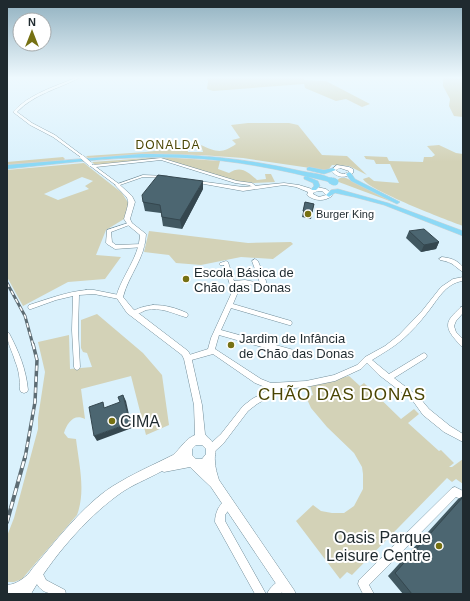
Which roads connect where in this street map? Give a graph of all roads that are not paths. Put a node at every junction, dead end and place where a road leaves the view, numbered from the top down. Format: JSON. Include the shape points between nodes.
{"nodes":[{"id":1,"x":19,"y":106,"type":"edge"},
{"id":2,"x":15,"y":112,"type":"junction"},
{"id":3,"x":7,"y":113,"type":"edge"},
{"id":4,"x":153,"y":156,"type":"junction"},
{"id":5,"x":163,"y":157,"type":"junction"},
{"id":6,"x":91,"y":165,"type":"junction"},
{"id":7,"x":7,"y":168,"type":"edge"},
{"id":8,"x":333,"y":170,"type":"junction"},
{"id":9,"x":338,"y":174,"type":"junction"},
{"id":10,"x":349,"y":174,"type":"junction"},
{"id":11,"x":170,"y":177,"type":"edge"},
{"id":12,"x":185,"y":179,"type":"edge"},
{"id":13,"x":332,"y":182,"type":"junction"},
{"id":14,"x":117,"y":185,"type":"junction"},
{"id":15,"x":255,"y":187,"type":"junction"},
{"id":16,"x":313,"y":190,"type":"junction"},
{"id":17,"x":327,"y":193,"type":"junction"},
{"id":18,"x":130,"y":224,"type":"junction"},
{"id":19,"x":463,"y":232,"type":"edge"},
{"id":20,"x":142,"y":246,"type":"junction"},
{"id":21,"x":442,"y":259,"type":"dead end"},
{"id":22,"x":255,"y":262,"type":"dead end"},
{"id":23,"x":222,"y":264,"type":"dead end"},
{"id":24,"x":463,"y":270,"type":"edge"},
{"id":25,"x":463,"y":279,"type":"edge"},
{"id":26,"x":233,"y":283,"type":"junction"},
{"id":27,"x":264,"y":287,"type":"junction"},
{"id":28,"x":287,"y":291,"type":"dead end"},
{"id":29,"x":76,"y":293,"type":"junction"},
{"id":30,"x":119,"y":298,"type":"junction"},
{"id":31,"x":229,"y":306,"type":"junction"},
{"id":32,"x":31,"y":307,"type":"dead end"},
{"id":33,"x":463,"y":309,"type":"edge"},
{"id":34,"x":134,"y":313,"type":"junction"},
{"id":35,"x":185,"y":315,"type":"dead end"},
{"id":36,"x":289,"y":323,"type":"dead end"},
{"id":37,"x":218,"y":332,"type":"junction"},
{"id":38,"x":7,"y":335,"type":"edge"},
{"id":39,"x":463,"y":344,"type":"edge"},
{"id":40,"x":210,"y":351,"type":"junction"},
{"id":41,"x":301,"y":355,"type":"dead end"},
{"id":42,"x":424,"y":356,"type":"dead end"},
{"id":43,"x":188,"y":358,"type":"junction"},
{"id":44,"x":367,"y":359,"type":"junction"},
{"id":45,"x":77,"y":367,"type":"dead end"},
{"id":46,"x":389,"y":378,"type":"junction"},
{"id":47,"x":282,"y":386,"type":"junction"},
{"id":48,"x":24,"y":390,"type":"dead end"},
{"id":49,"x":198,"y":418,"type":"junction"},
{"id":50,"x":463,"y":438,"type":"edge"},
{"id":51,"x":189,"y":445,"type":"junction"},
{"id":52,"x":208,"y":447,"type":"junction"},
{"id":53,"x":192,"y":463,"type":"junction"},
{"id":54,"x":158,"y":469,"type":"junction"},
{"id":55,"x":215,"y":483,"type":"junction"},
{"id":56,"x":463,"y":496,"type":"edge"},
{"id":57,"x":228,"y":504,"type":"junction"},
{"id":58,"x":36,"y":574,"type":"junction"},
{"id":59,"x":283,"y":584,"type":"junction"},
{"id":60,"x":24,"y":589,"type":"edge"},
{"id":61,"x":7,"y":591,"type":"edge"},
{"id":62,"x":15,"y":594,"type":"edge"},
{"id":63,"x":61,"y":594,"type":"edge"},
{"id":64,"x":261,"y":594,"type":"edge"},
{"id":65,"x":272,"y":594,"type":"edge"},
{"id":66,"x":290,"y":594,"type":"edge"},
{"id":67,"x":369,"y":594,"type":"edge"}],
"edges":[{"from":1,"to":2,"type":"street"},
{"from":2,"to":3,"type":"street"},
{"from":2,"to":6,"type":"street","bridge":true,"via":[[54,136]]},
{"from":4,"to":7,"type":"main road"},
{"from":4,"to":8,"type":"main road","via":[[222,157],[324,172]]},
{"from":4,"to":13,"type":"main road","via":[[199,156],[237,160],[288,169]]},
{"from":5,"to":7,"type":"main road","via":[[106,159]]},
{"from":5,"to":13,"type":"main road","via":[[247,163]]},
{"from":5,"to":16,"type":"main road","via":[[228,161],[274,170],[314,181],[317,185]]},
{"from":6,"to":14,"type":"street"},
{"from":6,"to":15,"type":"street","via":[[161,160]]},
{"from":8,"to":9,"type":"street"},
{"from":8,"to":10,"type":"street","via":[[339,166],[347,168],[352,171]]},
{"from":9,"to":10,"type":"street"},
{"from":9,"to":17,"type":"street"},
{"from":10,"to":19,"type":"main road","via":[[353,180],[390,199]]},
{"from":11,"to":14,"type":"street","via":[[143,176]]},
{"from":12,"to":15,"type":"street","via":[[239,188]]},
{"from":13,"to":19,"type":"main road"},
{"from":14,"to":18,"type":"street","via":[[132,202],[127,215]]},
{"from":15,"to":16,"type":"street","via":[[284,184]]},
{"from":16,"to":17,"type":"street"},
{"from":16,"to":17,"type":"street","via":[[310,195],[316,198],[325,198]]},
{"from":17,"to":19,"type":"main road","via":[[338,190],[356,195]]},
{"from":18,"to":20,"type":"street","via":[[143,234]]},
{"from":18,"to":20,"type":"street","via":[[109,231],[108,243],[115,248]]},
{"from":20,"to":30,"type":"street","via":[[139,257],[124,281]]},
{"from":21,"to":24,"type":"street","via":[[450,259]]},
{"from":22,"to":27,"type":"street"},
{"from":23,"to":26,"type":"street","via":[[226,263]]},
{"from":25,"to":44,"type":"street","via":[[455,280],[443,288],[401,337],[388,348]]},
{"from":26,"to":27,"type":"street","via":[[241,281]]},
{"from":26,"to":31,"type":"street","via":[[235,292]]},
{"from":27,"to":28,"type":"street","via":[[281,292]]},
{"from":29,"to":30,"type":"street","via":[[97,292]]},
{"from":29,"to":32,"type":"street"},
{"from":29,"to":45,"type":"street"},
{"from":30,"to":34,"type":"street"},
{"from":31,"to":36,"type":"street"},
{"from":31,"to":37,"type":"street"},
{"from":33,"to":39,"type":"street","via":[[450,324]]},
{"from":34,"to":35,"type":"street","via":[[154,306],[171,308]]},
{"from":34,"to":43,"type":"street"},
{"from":37,"to":40,"type":"street"},
{"from":37,"to":41,"type":"street"},
{"from":38,"to":48,"type":"street","via":[[19,357]]},
{"from":40,"to":43,"type":"street"},
{"from":40,"to":47,"type":"street","via":[[214,351],[258,381],[271,386]]},
{"from":42,"to":46,"type":"street"},
{"from":43,"to":49,"type":"street","via":[[198,405]]},
{"from":44,"to":46,"type":"street"},
{"from":44,"to":47,"type":"street","via":[[359,367],[335,378]]},
{"from":46,"to":50,"type":"street","via":[[416,399],[447,429]]},
{"from":47,"to":52,"type":"street","via":[[256,400],[225,435]]},
{"from":49,"to":51,"type":"street"},
{"from":49,"to":52,"type":"street","via":[[200,435]]},
{"from":51,"to":52,"type":"street","via":[[195,440]]},
{"from":51,"to":53,"type":"street","via":[[187,456]]},
{"from":51,"to":54,"type":"street","via":[[180,456]]},
{"from":52,"to":53,"type":"street","via":[[204,463]]},
{"from":52,"to":55,"type":"street"},
{"from":53,"to":54,"type":"street"},
{"from":53,"to":55,"type":"street"},
{"from":54,"to":58,"type":"street","via":[[116,490],[98,504],[68,534]]},
{"from":55,"to":57,"type":"street"},
{"from":56,"to":67,"type":"street","via":[[455,491],[363,584]]},
{"from":57,"to":59,"type":"street"},
{"from":57,"to":64,"type":"street","via":[[222,510],[220,522]]},
{"from":58,"to":60,"type":"street"},
{"from":58,"to":63,"type":"street","via":[[42,584]]},
{"from":59,"to":65,"type":"street"},
{"from":59,"to":66,"type":"street"},
{"from":60,"to":61,"type":"street"},
{"from":60,"to":62,"type":"street"}]}
